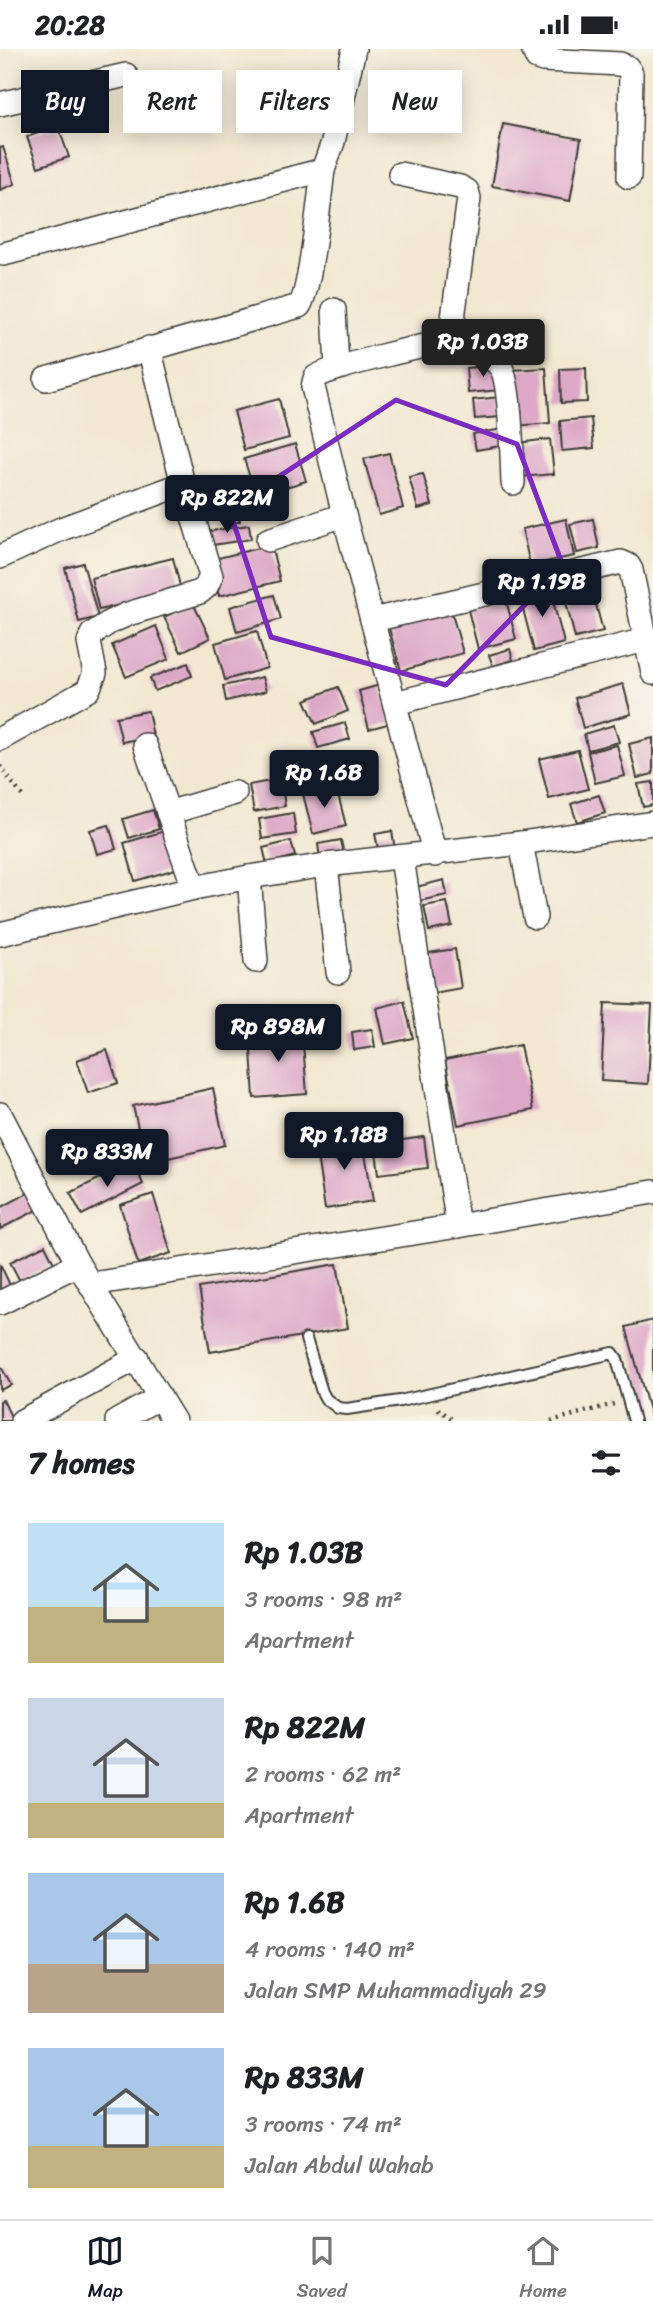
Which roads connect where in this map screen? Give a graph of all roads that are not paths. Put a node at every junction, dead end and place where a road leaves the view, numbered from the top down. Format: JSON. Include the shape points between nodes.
{"nodes":[{"id":1,"x":354,"y":49,"type":"edge"},
{"id":2,"x":533,"y":49,"type":"edge"},
{"id":3,"x":123,"y":76,"type":"edge"},
{"id":4,"x":0,"y":104,"type":"edge"},
{"id":5,"x":323,"y":170,"type":"junction"},
{"id":6,"x":400,"y":174,"type":"dead end"},
{"id":7,"x":629,"y":177,"type":"dead end"},
{"id":8,"x":4,"y":254,"type":"dead end"},
{"id":9,"x":334,"y":310,"type":"dead end"},
{"id":10,"x":450,"y":341,"type":"junction"},
{"id":11,"x":149,"y":348,"type":"junction"},
{"id":12,"x":337,"y":368,"type":"junction"},
{"id":13,"x":46,"y":379,"type":"dead end"},
{"id":14,"x":513,"y":483,"type":"dead end"},
{"id":15,"x":183,"y":484,"type":"junction"},
{"id":16,"x":344,"y":515,"type":"junction"},
{"id":17,"x":268,"y":540,"type":"dead end"},
{"id":18,"x":0,"y":558,"type":"edge"},
{"id":19,"x":373,"y":620,"type":"junction"},
{"id":20,"x":645,"y":641,"type":"junction"},
{"id":21,"x":653,"y":673,"type":"edge"},
{"id":22,"x":395,"y":703,"type":"junction"},
{"id":23,"x":0,"y":739,"type":"edge"},
{"id":24,"x":145,"y":745,"type":"dead end"},
{"id":25,"x":234,"y":793,"type":"dead end"},
{"id":26,"x":168,"y":813,"type":"junction"},
{"id":27,"x":653,"y":823,"type":"edge"},
{"id":28,"x":521,"y":843,"type":"junction"},
{"id":29,"x":435,"y":855,"type":"junction"},
{"id":30,"x":402,"y":858,"type":"junction"},
{"id":31,"x":326,"y":865,"type":"junction"},
{"id":32,"x":248,"y":877,"type":"junction"},
{"id":33,"x":194,"y":888,"type":"junction"},
{"id":34,"x":536,"y":917,"type":"dead end"},
{"id":35,"x":0,"y":934,"type":"edge"},
{"id":36,"x":256,"y":961,"type":"dead end"},
{"id":37,"x":338,"y":972,"type":"dead end"},
{"id":38,"x":0,"y":1115,"type":"edge"},
{"id":39,"x":653,"y":1192,"type":"edge"},
{"id":40,"x":458,"y":1226,"type":"junction"},
{"id":41,"x":78,"y":1264,"type":"junction"},
{"id":42,"x":92,"y":1284,"type":"junction"},
{"id":43,"x":0,"y":1303,"type":"edge"},
{"id":44,"x":306,"y":1339,"type":"dead end"},
{"id":45,"x":137,"y":1359,"type":"junction"},
{"id":46,"x":160,"y":1397,"type":"junction"},
{"id":47,"x":22,"y":1421,"type":"edge"},
{"id":48,"x":117,"y":1421,"type":"edge"},
{"id":49,"x":173,"y":1421,"type":"edge"},
{"id":50,"x":634,"y":1421,"type":"edge"}],
"edges":[{"from":1,"to":5,"type":"street"},
{"from":2,"to":7,"type":"street","via":[[543,60],[627,67],[631,73]]},
{"from":3,"to":4,"type":"street"},
{"from":5,"to":8,"type":"street"},
{"from":5,"to":11,"type":"street","via":[[299,306]]},
{"from":6,"to":10,"type":"street","via":[[467,191]]},
{"from":9,"to":12,"type":"street"},
{"from":10,"to":12,"type":"street"},
{"from":10,"to":14,"type":"street","via":[[499,365],[506,384]]},
{"from":11,"to":13,"type":"street"},
{"from":11,"to":15,"type":"street"},
{"from":12,"to":16,"type":"street","via":[[317,376],[313,387]]},
{"from":15,"to":18,"type":"street","via":[[61,529]]},
{"from":15,"to":23,"type":"street","via":[[211,576],[206,587],[128,614],[92,634],[89,642],[95,673],[88,690]]},
{"from":16,"to":17,"type":"street"},
{"from":16,"to":19,"type":"street"},
{"from":19,"to":20,"type":"street","via":[[621,562],[631,570]]},
{"from":19,"to":22,"type":"street"},
{"from":20,"to":21,"type":"street"},
{"from":20,"to":22,"type":"street"},
{"from":22,"to":29,"type":"street"},
{"from":24,"to":26,"type":"street"},
{"from":25,"to":26,"type":"street"},
{"from":26,"to":33,"type":"street"},
{"from":27,"to":28,"type":"street"},
{"from":28,"to":29,"type":"street"},
{"from":28,"to":34,"type":"street"},
{"from":29,"to":30,"type":"street"},
{"from":30,"to":31,"type":"street"},
{"from":30,"to":40,"type":"street"},
{"from":31,"to":32,"type":"street"},
{"from":31,"to":37,"type":"street"},
{"from":32,"to":33,"type":"street"},
{"from":32,"to":36,"type":"street"},
{"from":33,"to":35,"type":"street"},
{"from":38,"to":41,"type":"street"},
{"from":39,"to":40,"type":"street"},
{"from":40,"to":42,"type":"street"},
{"from":41,"to":42,"type":"street"},
{"from":41,"to":43,"type":"street"},
{"from":42,"to":45,"type":"street"},
{"from":44,"to":50,"type":"lane","via":[[326,1399],[348,1409],[613,1353]]},
{"from":45,"to":46,"type":"street"},
{"from":45,"to":47,"type":"street"},
{"from":46,"to":48,"type":"street"},
{"from":46,"to":49,"type":"street"}]}
